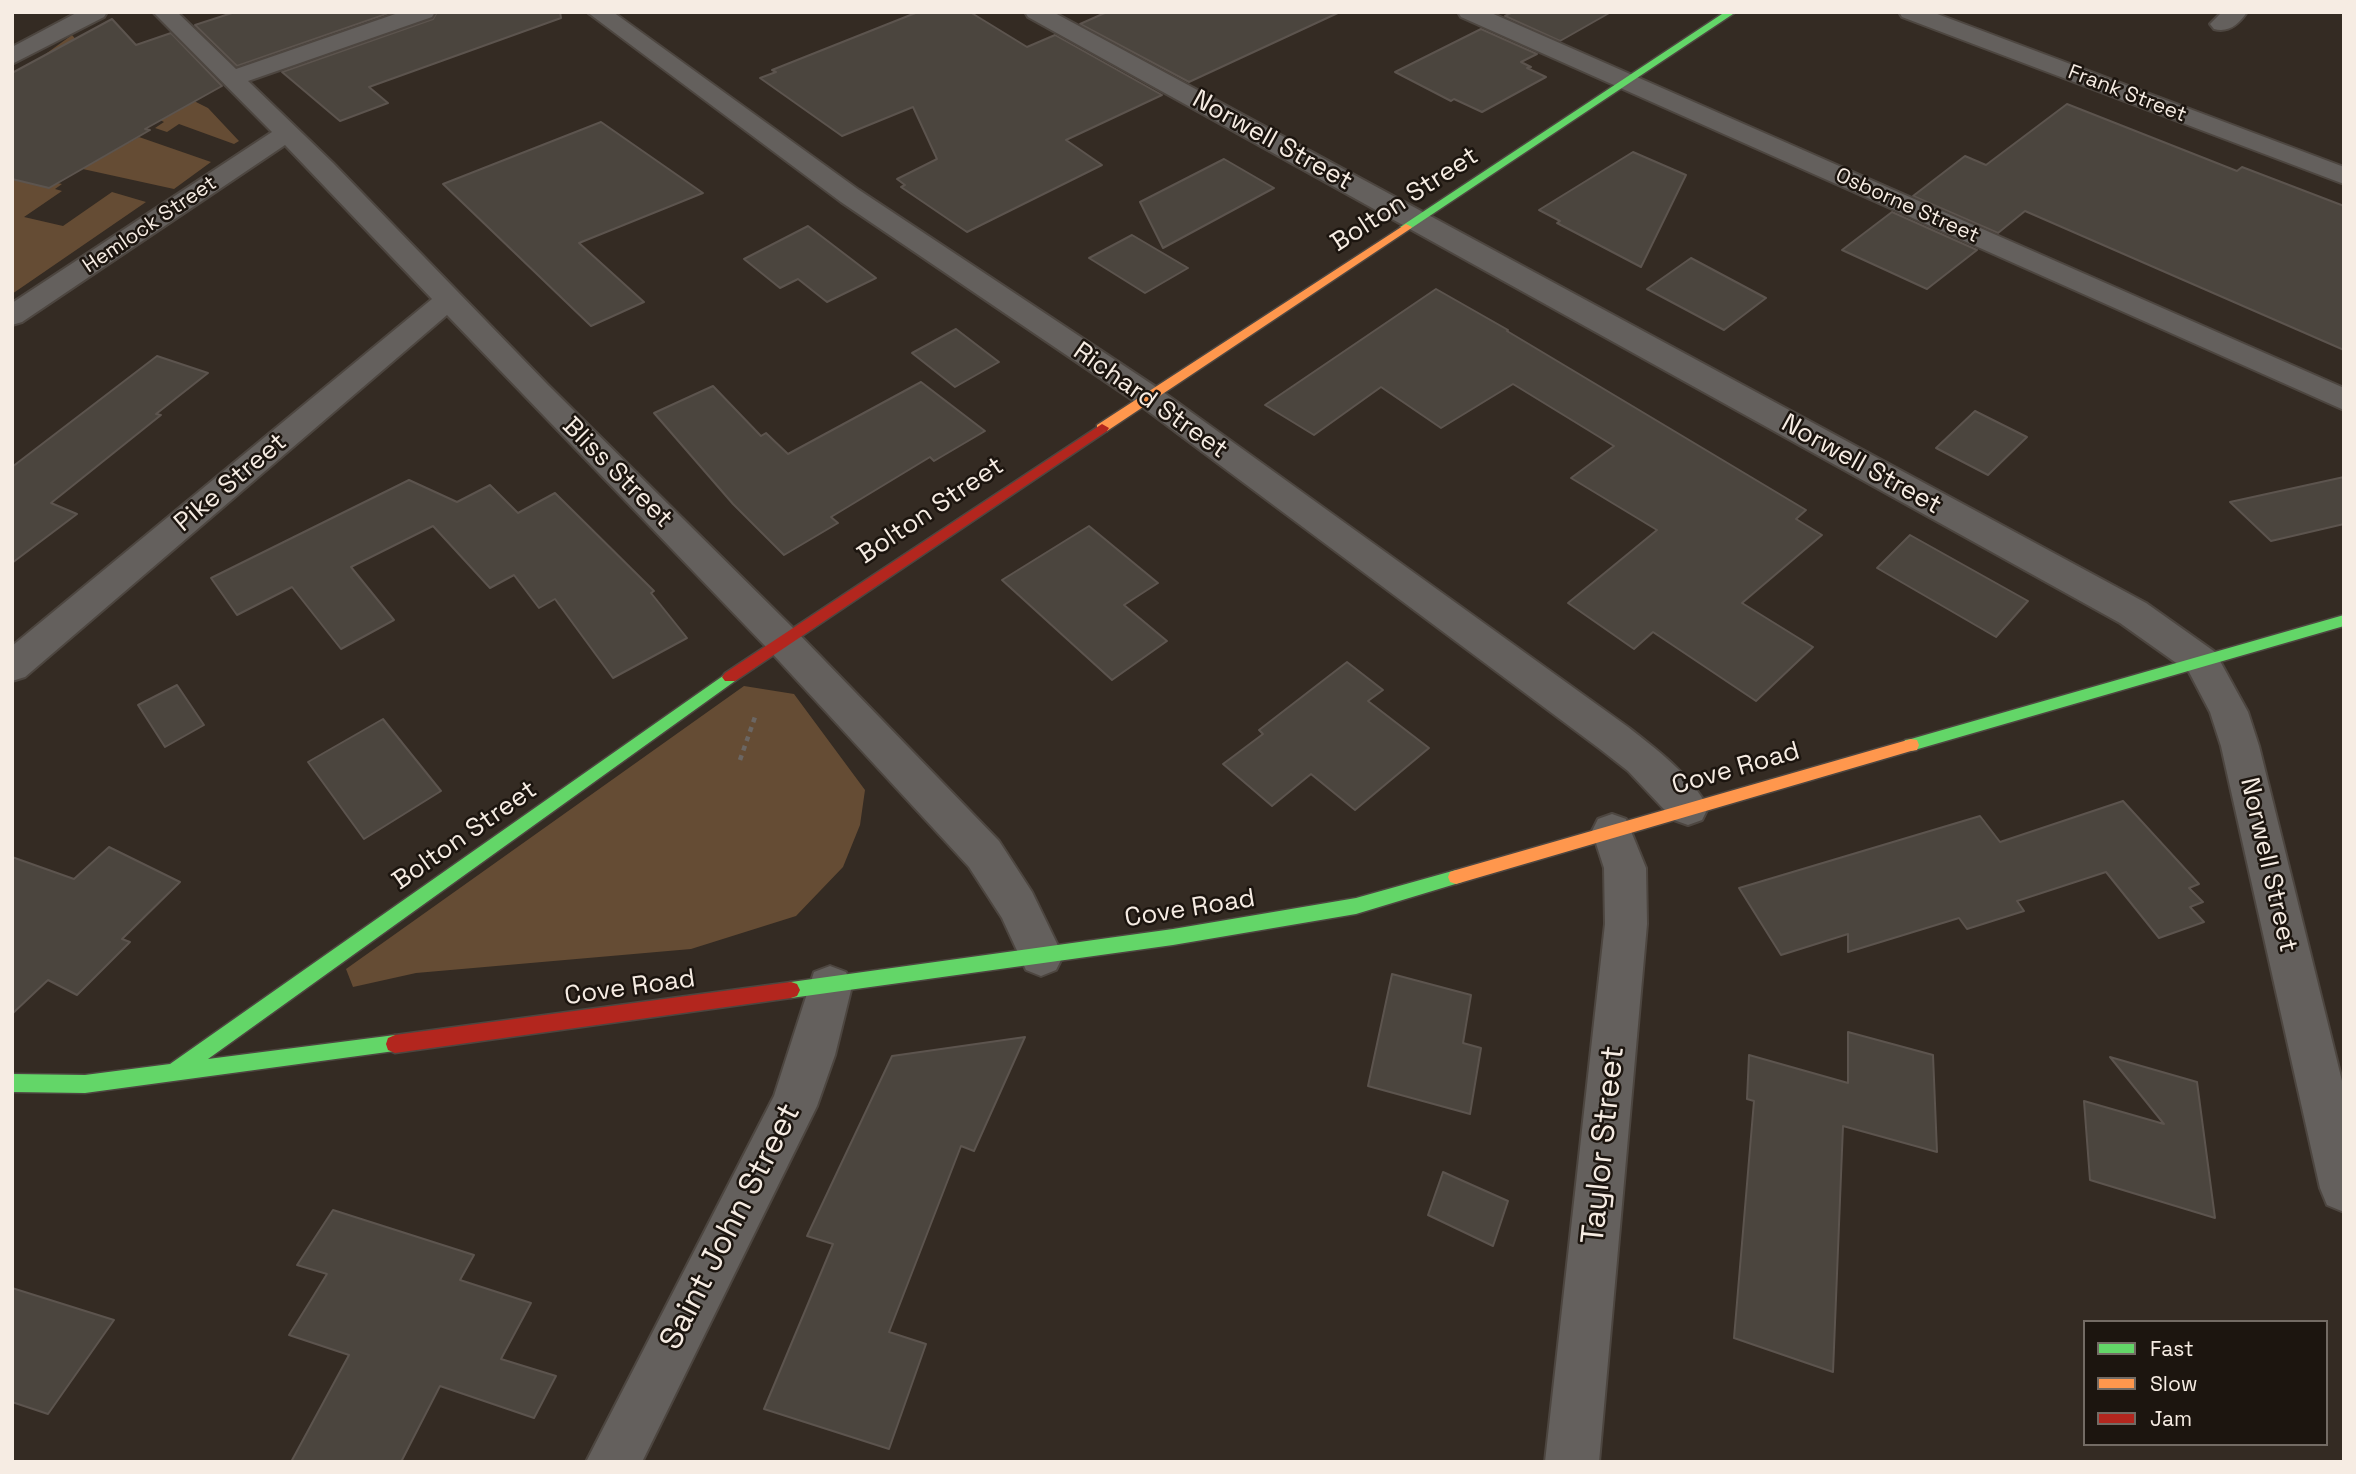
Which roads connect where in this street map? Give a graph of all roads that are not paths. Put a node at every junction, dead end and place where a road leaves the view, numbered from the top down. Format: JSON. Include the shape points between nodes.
{"nodes":[{"id":1,"x":96,"y":12,"type":"edge"},
{"id":2,"x":164,"y":12,"type":"edge"},
{"id":3,"x":424,"y":12,"type":"edge"},
{"id":4,"x":598,"y":12,"type":"edge"},
{"id":5,"x":1036,"y":12,"type":"edge"},
{"id":6,"x":1469,"y":12,"type":"edge"},
{"id":7,"x":1732,"y":12,"type":"edge"},
{"id":8,"x":1910,"y":12,"type":"edge"},
{"id":9,"x":12,"y":57,"type":"edge"},
{"id":10,"x":231,"y":79,"type":"junction"},
{"id":11,"x":1627,"y":82,"type":"junction"},
{"id":12,"x":288,"y":133,"type":"junction"},
{"id":13,"x":2344,"y":176,"type":"edge"},
{"id":14,"x":1419,"y":221,"type":"junction"},
{"id":15,"x":449,"y":299,"type":"junction"},
{"id":16,"x":12,"y":316,"type":"edge"},
{"id":17,"x":1147,"y":396,"type":"junction"},
{"id":18,"x":2344,"y":400,"type":"edge"},
{"id":19,"x":2344,"y":620,"type":"edge"},
{"id":20,"x":782,"y":640,"type":"junction"},
{"id":21,"x":2202,"y":662,"type":"junction"},
{"id":22,"x":12,"y":667,"type":"edge"},
{"id":23,"x":1688,"y":807,"type":"junction"},
{"id":24,"x":1612,"y":831,"type":"junction"},
{"id":25,"x":1041,"y":956,"type":"junction"},
{"id":26,"x":830,"y":986,"type":"junction"},
{"id":27,"x":172,"y":1074,"type":"junction"},
{"id":28,"x":12,"y":1083,"type":"edge"},
{"id":29,"x":2344,"y":1188,"type":"edge"},
{"id":30,"x":613,"y":1462,"type":"edge"},
{"id":31,"x":1572,"y":1462,"type":"edge"}],
"edges":[{"from":1,"to":9,"type":"street"},
{"from":2,"to":10,"type":"street","name":"Bliss Street"},
{"from":3,"to":10,"type":"street"},
{"from":4,"to":17,"type":"street","name":"Richard Street","via":[[850,196]]},
{"from":5,"to":14,"type":"street","name":"Norwell Street"},
{"from":6,"to":11,"type":"street","name":"Osborne Street"},
{"from":7,"to":11,"type":"street","name":"Bolton Street"},
{"from":8,"to":13,"type":"street","name":"Frank Street"},
{"from":10,"to":12,"type":"street","name":"Bliss Street"},
{"from":11,"to":14,"type":"street","name":"Bolton Street"},
{"from":11,"to":18,"type":"street","name":"Osborne Street"},
{"from":12,"to":15,"type":"street","name":"Bliss Street"},
{"from":12,"to":16,"type":"street","name":"Hemlock Street"},
{"from":14,"to":17,"type":"street","name":"Bolton Street"},
{"from":14,"to":21,"type":"street","name":"Norwell Street","via":[[2133,613]]},
{"from":15,"to":20,"type":"street","name":"Bliss Street"},
{"from":15,"to":22,"type":"street","name":"Pike Street"},
{"from":17,"to":20,"type":"street","name":"Bolton Street"},
{"from":17,"to":23,"type":"street","name":"Richard Street","via":[[1614,738]]},
{"from":19,"to":21,"type":"street","name":"Cove Road"},
{"from":20,"to":25,"type":"street","name":"Bliss Street","via":[[984,854],[1011,894]]},
{"from":20,"to":27,"type":"street","name":"Bolton Street"},
{"from":21,"to":23,"type":"street","name":"Cove Road"},
{"from":21,"to":29,"type":"street","name":"Norwell Street","via":[[2229,712],[2240,746]]},
{"from":23,"to":24,"type":"street","name":"Cove Road"},
{"from":24,"to":25,"type":"street","name":"Cove Road","via":[[1356,906]]},
{"from":24,"to":31,"type":"street","name":"Taylor Street","via":[[1625,868],[1626,924]]},
{"from":25,"to":26,"type":"street","name":"Cove Road"},
{"from":26,"to":27,"type":"street","name":"Cove Road"},
{"from":26,"to":30,"type":"street","name":"Saint John Street","via":[[794,1106]]},
{"from":27,"to":28,"type":"street","name":"Cove Road","via":[[85,1084]]}]}
